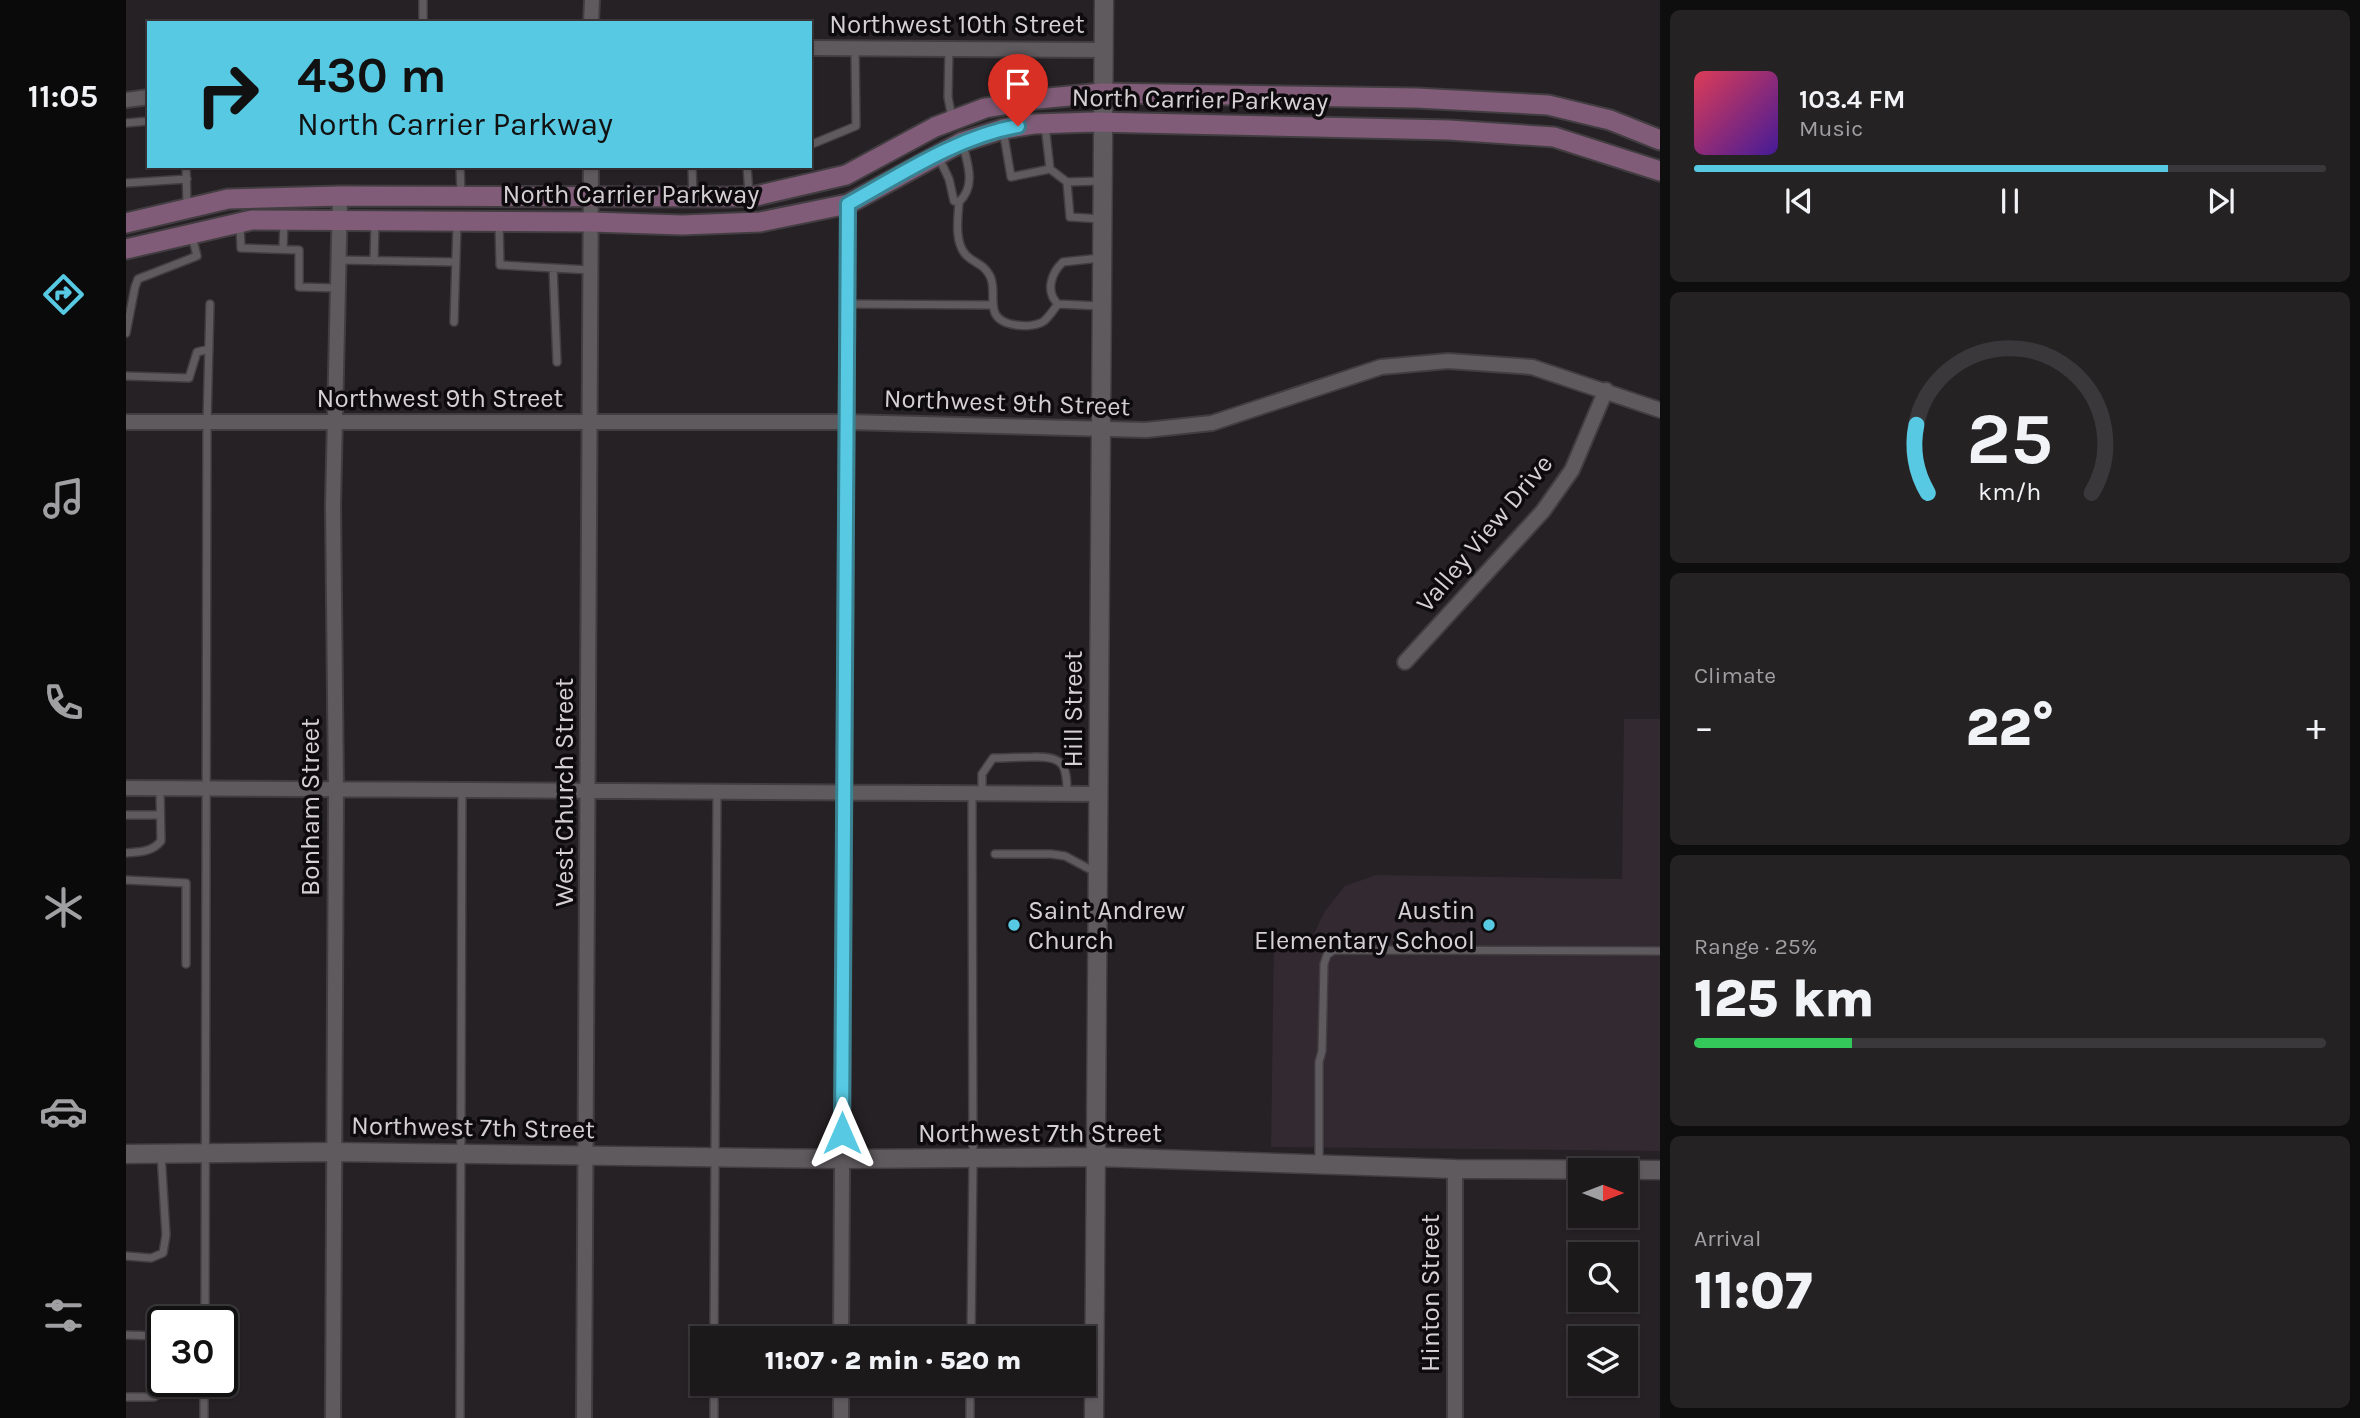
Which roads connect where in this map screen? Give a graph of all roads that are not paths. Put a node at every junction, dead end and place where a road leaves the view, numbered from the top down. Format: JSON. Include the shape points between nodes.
{"nodes":[{"id":1,"x":423,"y":0,"type":"edge"},
{"id":2,"x":592,"y":0,"type":"edge"},
{"id":3,"x":1104,"y":0,"type":"edge"},
{"id":4,"x":423,"y":21,"type":"edge"},
{"id":5,"x":592,"y":21,"type":"edge"},
{"id":6,"x":812,"y":48,"type":"edge"},
{"id":7,"x":855,"y":48,"type":"junction"},
{"id":8,"x":948,"y":49,"type":"junction"},
{"id":9,"x":1104,"y":50,"type":"junction"},
{"id":10,"x":1102,"y":93,"type":"junction"},
{"id":11,"x":147,"y":97,"type":"edge"},
{"id":12,"x":126,"y":100,"type":"edge"},
{"id":13,"x":953,"y":120,"type":"junction"},
{"id":14,"x":147,"y":121,"type":"edge"},
{"id":15,"x":126,"y":123,"type":"edge"},
{"id":16,"x":1045,"y":123,"type":"junction"},
{"id":17,"x":1101,"y":123,"type":"junction"},
{"id":18,"x":1003,"y":129,"type":"junction"},
{"id":19,"x":1660,"y":140,"type":"edge"},
{"id":20,"x":962,"y":142,"type":"junction"},
{"id":21,"x":812,"y":144,"type":"edge"},
{"id":22,"x":938,"y":155,"type":"junction"},
{"id":23,"x":186,"y":168,"type":"edge"},
{"id":24,"x":460,"y":168,"type":"edge"},
{"id":25,"x":591,"y":168,"type":"edge"},
{"id":26,"x":692,"y":168,"type":"edge"},
{"id":27,"x":747,"y":168,"type":"edge"},
{"id":28,"x":1049,"y":169,"type":"junction"},
{"id":29,"x":1660,"y":171,"type":"edge"},
{"id":30,"x":187,"y":179,"type":"junction"},
{"id":31,"x":1102,"y":181,"type":"junction"},
{"id":32,"x":1067,"y":182,"type":"junction"},
{"id":33,"x":126,"y":183,"type":"edge"},
{"id":34,"x":461,"y":196,"type":"junction"},
{"id":35,"x":591,"y":196,"type":"junction"},
{"id":36,"x":749,"y":196,"type":"junction"},
{"id":37,"x":340,"y":197,"type":"junction"},
{"id":38,"x":693,"y":197,"type":"junction"},
{"id":39,"x":959,"y":202,"type":"junction"},
{"id":40,"x":848,"y":204,"type":"junction"},
{"id":41,"x":187,"y":208,"type":"junction"},
{"id":42,"x":1102,"y":219,"type":"junction"},
{"id":43,"x":284,"y":220,"type":"junction"},
{"id":44,"x":339,"y":221,"type":"junction"},
{"id":45,"x":375,"y":221,"type":"junction"},
{"id":46,"x":457,"y":221,"type":"junction"},
{"id":47,"x":499,"y":222,"type":"junction"},
{"id":48,"x":591,"y":222,"type":"junction"},
{"id":49,"x":126,"y":223,"type":"edge"},
{"id":50,"x":240,"y":223,"type":"junction"},
{"id":51,"x":192,"y":234,"type":"junction"},
{"id":52,"x":126,"y":249,"type":"edge"},
{"id":53,"x":283,"y":249,"type":"junction"},
{"id":54,"x":1102,"y":258,"type":"junction"},
{"id":55,"x":338,"y":260,"type":"junction"},
{"id":56,"x":374,"y":261,"type":"junction"},
{"id":57,"x":455,"y":262,"type":"junction"},
{"id":58,"x":553,"y":268,"type":"junction"},
{"id":59,"x":590,"y":270,"type":"junction"},
{"id":60,"x":338,"y":288,"type":"junction"},
{"id":61,"x":210,"y":304,"type":"dead end"},
{"id":62,"x":848,"y":304,"type":"junction"},
{"id":63,"x":1058,"y":304,"type":"junction"},
{"id":64,"x":993,"y":305,"type":"junction"},
{"id":65,"x":1101,"y":306,"type":"junction"},
{"id":66,"x":454,"y":322,"type":"dead end"},
{"id":67,"x":126,"y":333,"type":"edge"},
{"id":68,"x":209,"y":349,"type":"junction"},
{"id":69,"x":557,"y":362,"type":"dead end"},
{"id":70,"x":126,"y":376,"type":"edge"},
{"id":71,"x":1606,"y":390,"type":"junction"},
{"id":72,"x":1660,"y":410,"type":"edge"},
{"id":73,"x":126,"y":422,"type":"edge"},
{"id":74,"x":207,"y":422,"type":"junction"},
{"id":75,"x":847,"y":422,"type":"junction"},
{"id":76,"x":335,"y":423,"type":"junction"},
{"id":77,"x":590,"y":423,"type":"junction"},
{"id":78,"x":1100,"y":430,"type":"junction"},
{"id":79,"x":1405,"y":662,"type":"dead end"},
{"id":80,"x":126,"y":788,"type":"edge"},
{"id":81,"x":160,"y":788,"type":"junction"},
{"id":82,"x":208,"y":789,"type":"junction"},
{"id":83,"x":336,"y":790,"type":"junction"},
{"id":84,"x":462,"y":790,"type":"junction"},
{"id":85,"x":589,"y":790,"type":"junction"},
{"id":86,"x":717,"y":791,"type":"junction"},
{"id":87,"x":845,"y":792,"type":"junction"},
{"id":88,"x":977,"y":794,"type":"junction"},
{"id":89,"x":1067,"y":794,"type":"junction"},
{"id":90,"x":1099,"y":794,"type":"junction"},
{"id":91,"x":126,"y":815,"type":"edge"},
{"id":92,"x":160,"y":815,"type":"junction"},
{"id":93,"x":126,"y":853,"type":"edge"},
{"id":94,"x":995,"y":854,"type":"dead end"},
{"id":95,"x":1098,"y":874,"type":"junction"},
{"id":96,"x":126,"y":880,"type":"edge"},
{"id":97,"x":1660,"y":951,"type":"edge"},
{"id":98,"x":186,"y":964,"type":"dead end"},
{"id":99,"x":334,"y":1152,"type":"junction"},
{"id":100,"x":161,"y":1153,"type":"junction"},
{"id":101,"x":206,"y":1153,"type":"junction"},
{"id":102,"x":461,"y":1153,"type":"junction"},
{"id":103,"x":126,"y":1154,"type":"edge"},
{"id":104,"x":585,"y":1155,"type":"junction"},
{"id":105,"x":714,"y":1157,"type":"junction"},
{"id":106,"x":1098,"y":1157,"type":"junction"},
{"id":107,"x":842,"y":1159,"type":"junction"},
{"id":108,"x":973,"y":1159,"type":"junction"},
{"id":109,"x":1319,"y":1165,"type":"junction"},
{"id":110,"x":1455,"y":1169,"type":"junction"},
{"id":111,"x":1660,"y":1170,"type":"edge"},
{"id":112,"x":126,"y":1256,"type":"edge"},
{"id":113,"x":205,"y":1306,"type":"edge"},
{"id":114,"x":714,"y":1326,"type":"edge"},
{"id":115,"x":841,"y":1326,"type":"edge"},
{"id":116,"x":971,"y":1326,"type":"edge"},
{"id":117,"x":126,"y":1335,"type":"edge"},
{"id":118,"x":147,"y":1336,"type":"edge"},
{"id":119,"x":714,"y":1396,"type":"edge"},
{"id":120,"x":841,"y":1396,"type":"edge"},
{"id":121,"x":970,"y":1396,"type":"edge"},
{"id":122,"x":126,"y":1397,"type":"edge"},
{"id":123,"x":147,"y":1397,"type":"edge"},
{"id":124,"x":204,"y":1397,"type":"edge"},
{"id":125,"x":204,"y":1418,"type":"edge"},
{"id":126,"x":333,"y":1418,"type":"edge"},
{"id":127,"x":460,"y":1418,"type":"edge"},
{"id":128,"x":584,"y":1418,"type":"edge"},
{"id":129,"x":714,"y":1418,"type":"edge"},
{"id":130,"x":841,"y":1418,"type":"edge"},
{"id":131,"x":970,"y":1418,"type":"edge"},
{"id":132,"x":1094,"y":1418,"type":"edge"},
{"id":133,"x":1455,"y":1418,"type":"edge"}],
"edges":[{"from":1,"to":4,"type":"lane"},
{"from":2,"to":5,"type":"street"},
{"from":3,"to":9,"type":"street","name":"Hill Street"},
{"from":6,"to":7,"type":"street","name":"Northwest 10th Street"},
{"from":7,"to":8,"type":"street","name":"Northwest 10th Street"},
{"from":7,"to":21,"type":"lane","via":[[856,126]]},
{"from":8,"to":9,"type":"street","name":"Northwest 10th Street"},
{"from":8,"to":13,"type":"lane"},
{"from":9,"to":10,"type":"street","name":"Hill Street"},
{"from":10,"to":13,"type":"main road","name":"North Carrier Parkway","via":[[985,108]]},
{"from":10,"to":17,"type":"street","name":"Hill Street"},
{"from":10,"to":19,"type":"main road","name":"North Carrier Parkway","via":[[1548,105],[1610,120]]},
{"from":11,"to":12,"type":"street"},
{"from":13,"to":36,"type":"main road","name":"North Carrier Parkway","via":[[846,175]]},
{"from":14,"to":15,"type":"lane"},
{"from":16,"to":17,"type":"main road","name":"North Carrier Parkway"},
{"from":16,"to":18,"type":"main road","name":"North Carrier Parkway"},
{"from":16,"to":28,"type":"lane"},
{"from":17,"to":29,"type":"main road","name":"North Carrier Parkway","via":[[1449,130],[1554,137]]},
{"from":17,"to":31,"type":"street","name":"Hill Street"},
{"from":18,"to":20,"type":"main road","name":"North Carrier Parkway"},
{"from":18,"to":28,"type":"lane","via":[[1011,177]]},
{"from":20,"to":22,"type":"main road","name":"North Carrier Parkway"},
{"from":20,"to":39,"type":"lane","via":[[970,187]]},
{"from":22,"to":39,"type":"lane","via":[[952,197]]},
{"from":22,"to":40,"type":"main road","name":"North Carrier Parkway"},
{"from":23,"to":30,"type":"lane"},
{"from":24,"to":34,"type":"lane"},
{"from":25,"to":35,"type":"street","name":"West Church Street"},
{"from":26,"to":38,"type":"lane"},
{"from":27,"to":36,"type":"lane"},
{"from":28,"to":32,"type":"lane"},
{"from":30,"to":33,"type":"lane"},
{"from":30,"to":41,"type":"lane"},
{"from":31,"to":32,"type":"lane"},
{"from":31,"to":42,"type":"street","name":"Hill Street"},
{"from":32,"to":42,"type":"lane","via":[[1070,217]]},
{"from":34,"to":35,"type":"main road","name":"North Carrier Parkway"},
{"from":34,"to":37,"type":"main road","name":"North Carrier Parkway"},
{"from":35,"to":38,"type":"main road","name":"North Carrier Parkway"},
{"from":35,"to":48,"type":"street","name":"West Church Street"},
{"from":36,"to":38,"type":"main road","name":"North Carrier Parkway"},
{"from":37,"to":41,"type":"main road","name":"North Carrier Parkway","via":[[228,199]]},
{"from":37,"to":44,"type":"street","name":"Bonham Street"},
{"from":39,"to":64,"type":"lane","via":[[962,249],[991,279]]},
{"from":40,"to":48,"type":"main road","name":"North Carrier Parkway","via":[[760,222]]},
{"from":40,"to":62,"type":"street"},
{"from":41,"to":49,"type":"main road","name":"North Carrier Parkway"},
{"from":42,"to":54,"type":"street","name":"Hill Street"},
{"from":43,"to":44,"type":"main road","name":"North Carrier Parkway"},
{"from":43,"to":50,"type":"main road","name":"North Carrier Parkway"},
{"from":43,"to":53,"type":"lane"},
{"from":44,"to":45,"type":"main road","name":"North Carrier Parkway"},
{"from":44,"to":55,"type":"street","name":"Bonham Street"},
{"from":45,"to":46,"type":"main road","name":"North Carrier Parkway"},
{"from":45,"to":56,"type":"lane"},
{"from":46,"to":47,"type":"main road","name":"North Carrier Parkway"},
{"from":46,"to":57,"type":"lane"},
{"from":47,"to":48,"type":"main road","name":"North Carrier Parkway"},
{"from":47,"to":58,"type":"lane","via":[[500,265]]},
{"from":48,"to":59,"type":"street","name":"West Church Street"},
{"from":50,"to":51,"type":"main road","name":"North Carrier Parkway"},
{"from":50,"to":53,"type":"lane","via":[[241,248]]},
{"from":51,"to":52,"type":"main road","name":"North Carrier Parkway"},
{"from":51,"to":67,"type":"lane","via":[[197,256],[138,279]]},
{"from":53,"to":60,"type":"lane","via":[[299,250],[299,287]]},
{"from":54,"to":63,"type":"lane","via":[[1058,266],[1051,292]]},
{"from":54,"to":65,"type":"street","name":"Hill Street"},
{"from":55,"to":56,"type":"lane"},
{"from":55,"to":60,"type":"street","name":"Bonham Street"},
{"from":56,"to":57,"type":"lane"},
{"from":57,"to":66,"type":"lane"},
{"from":58,"to":59,"type":"lane"},
{"from":58,"to":69,"type":"lane"},
{"from":59,"to":77,"type":"street","name":"West Church Street"},
{"from":60,"to":76,"type":"street","name":"Bonham Street"},
{"from":61,"to":68,"type":"lane"},
{"from":62,"to":64,"type":"lane"},
{"from":62,"to":75,"type":"street"},
{"from":63,"to":64,"type":"lane","via":[[1045,320],[1030,324],[1005,324]]},
{"from":63,"to":65,"type":"lane"},
{"from":65,"to":78,"type":"street","name":"Hill Street"},
{"from":68,"to":70,"type":"lane","via":[[197,352],[189,378]]},
{"from":68,"to":74,"type":"lane"},
{"from":71,"to":72,"type":"street","name":"Northwest 9th Street"},
{"from":71,"to":78,"type":"street","name":"Northwest 9th Street","via":[[1531,367],[1448,361],[1381,367],[1212,424]]},
{"from":71,"to":79,"type":"street","name":"Valley View Drive","via":[[1573,470],[1543,511]]},
{"from":73,"to":74,"type":"street","name":"Northwest 9th Street"},
{"from":74,"to":76,"type":"street","name":"Northwest 9th Street"},
{"from":74,"to":82,"type":"lane"},
{"from":75,"to":77,"type":"street","name":"Northwest 9th Street"},
{"from":75,"to":78,"type":"street","name":"Northwest 9th Street"},
{"from":75,"to":87,"type":"street"},
{"from":76,"to":77,"type":"street","name":"Northwest 9th Street"},
{"from":76,"to":83,"type":"street","name":"Bonham Street"},
{"from":77,"to":85,"type":"street","name":"West Church Street"},
{"from":78,"to":90,"type":"street","name":"Hill Street"},
{"from":80,"to":81,"type":"street"},
{"from":81,"to":82,"type":"street"},
{"from":81,"to":92,"type":"lane"},
{"from":82,"to":83,"type":"street"},
{"from":82,"to":101,"type":"lane"},
{"from":83,"to":84,"type":"street"},
{"from":83,"to":99,"type":"street","name":"Bonham Street"},
{"from":84,"to":85,"type":"street"},
{"from":84,"to":102,"type":"lane"},
{"from":85,"to":86,"type":"street"},
{"from":85,"to":104,"type":"street","name":"West Church Street"},
{"from":86,"to":87,"type":"street"},
{"from":86,"to":105,"type":"lane"},
{"from":87,"to":88,"type":"street"},
{"from":87,"to":107,"type":"street"},
{"from":88,"to":89,"type":"street"},
{"from":88,"to":89,"type":"lane","via":[[982,774],[993,758],[1052,756],[1062,763]]},
{"from":88,"to":108,"type":"lane"},
{"from":89,"to":90,"type":"street"},
{"from":90,"to":95,"type":"street","name":"Hill Street"},
{"from":91,"to":92,"type":"lane"},
{"from":92,"to":93,"type":"lane","via":[[161,841],[156,848]]},
{"from":94,"to":95,"type":"lane","via":[[1065,856]]},
{"from":95,"to":106,"type":"street","name":"Hill Street"},
{"from":96,"to":98,"type":"lane","via":[[186,884]]},
{"from":97,"to":109,"type":"lane","via":[[1334,950],[1324,964]]},
{"from":99,"to":101,"type":"street","name":"Northwest 7th Street"},
{"from":99,"to":102,"type":"street","name":"Northwest 7th Street"},
{"from":99,"to":126,"type":"street","name":"Bonham Street"},
{"from":100,"to":101,"type":"street","name":"Northwest 7th Street"},
{"from":100,"to":103,"type":"street","name":"Northwest 7th Street"},
{"from":100,"to":112,"type":"lane","via":[[163,1254]]},
{"from":101,"to":113,"type":"lane"},
{"from":102,"to":104,"type":"street","name":"Northwest 7th Street"},
{"from":102,"to":127,"type":"lane"},
{"from":104,"to":105,"type":"street","name":"Northwest 7th Street"},
{"from":104,"to":128,"type":"street","name":"West Church Street"},
{"from":105,"to":107,"type":"street","name":"Northwest 7th Street"},
{"from":105,"to":114,"type":"lane"},
{"from":106,"to":108,"type":"street","name":"Northwest 7th Street"},
{"from":106,"to":109,"type":"street","name":"Northwest 7th Street"},
{"from":106,"to":132,"type":"street","name":"Hill Street"},
{"from":107,"to":108,"type":"street","name":"Northwest 7th Street"},
{"from":107,"to":115,"type":"street"},
{"from":108,"to":116,"type":"lane"},
{"from":109,"to":110,"type":"street","name":"Northwest 7th Street"},
{"from":110,"to":111,"type":"street","name":"Northwest 7th Street"},
{"from":110,"to":133,"type":"street","name":"Hinton Street"},
{"from":117,"to":118,"type":"lane"},
{"from":119,"to":129,"type":"lane"},
{"from":120,"to":130,"type":"street"},
{"from":121,"to":131,"type":"lane"},
{"from":122,"to":123,"type":"lane"},
{"from":124,"to":125,"type":"lane"}]}
